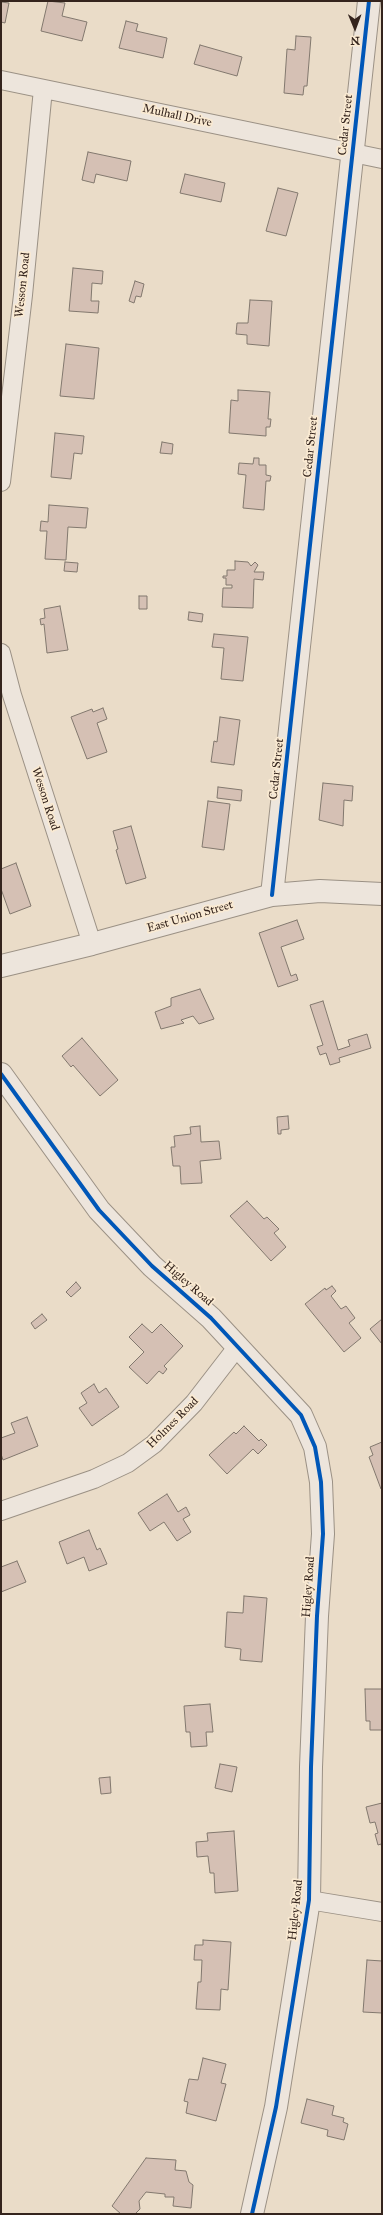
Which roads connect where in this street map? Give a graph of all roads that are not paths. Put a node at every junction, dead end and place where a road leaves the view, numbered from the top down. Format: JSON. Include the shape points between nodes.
{"nodes":[{"id":1,"x":369,"y":1,"type":"edge"},
{"id":2,"x":1,"y":80,"type":"edge"},
{"id":3,"x":42,"y":89,"type":"junction"},
{"id":4,"x":353,"y":154,"type":"junction"},
{"id":5,"x":382,"y":159,"type":"edge"},
{"id":6,"x":1,"y":482,"type":"edge"},
{"id":7,"x":1,"y":653,"type":"edge"},
{"id":8,"x":272,"y":894,"type":"junction"},
{"id":9,"x":382,"y":894,"type":"edge"},
{"id":10,"x":92,"y":944,"type":"junction"},
{"id":11,"x":1,"y":966,"type":"edge"},
{"id":12,"x":1,"y":1074,"type":"edge"},
{"id":13,"x":238,"y":1346,"type":"junction"},
{"id":14,"x":1,"y":1512,"type":"edge"},
{"id":15,"x":309,"y":1900,"type":"junction"},
{"id":16,"x":382,"y":1912,"type":"edge"},
{"id":17,"x":252,"y":2214,"type":"edge"}],
"edges":[{"from":1,"to":4,"type":"street","name":"Cedar Street"},
{"from":2,"to":3,"type":"street","name":"Mulhall Drive"},
{"from":3,"to":4,"type":"street","name":"Mulhall Drive"},
{"from":3,"to":6,"type":"street","name":"Wesson Road","via":[[23,295]]},
{"from":4,"to":5,"type":"street","name":"Mulhall Drive"},
{"from":4,"to":8,"type":"street","name":"Cedar Street"},
{"from":7,"to":10,"type":"street","name":"Wesson Road","via":[[12,695]]},
{"from":8,"to":9,"type":"street","name":"East Union Street","via":[[320,891]]},
{"from":8,"to":10,"type":"street","name":"East Union Street"},
{"from":10,"to":11,"type":"street","name":"East Union Street"},
{"from":12,"to":13,"type":"street","name":"Higley Road","via":[[99,1210],[152,1266],[211,1318]]},
{"from":13,"to":14,"type":"street","name":"Holmes Road","via":[[194,1403],[148,1449],[128,1463],[94,1478]]},
{"from":13,"to":15,"type":"street","name":"Higley Road","via":[[301,1415],[315,1447],[321,1482],[323,1534],[311,1760]]},
{"from":15,"to":16,"type":"street"},
{"from":15,"to":17,"type":"street","name":"Higley Road","via":[[276,2107]]}]}
